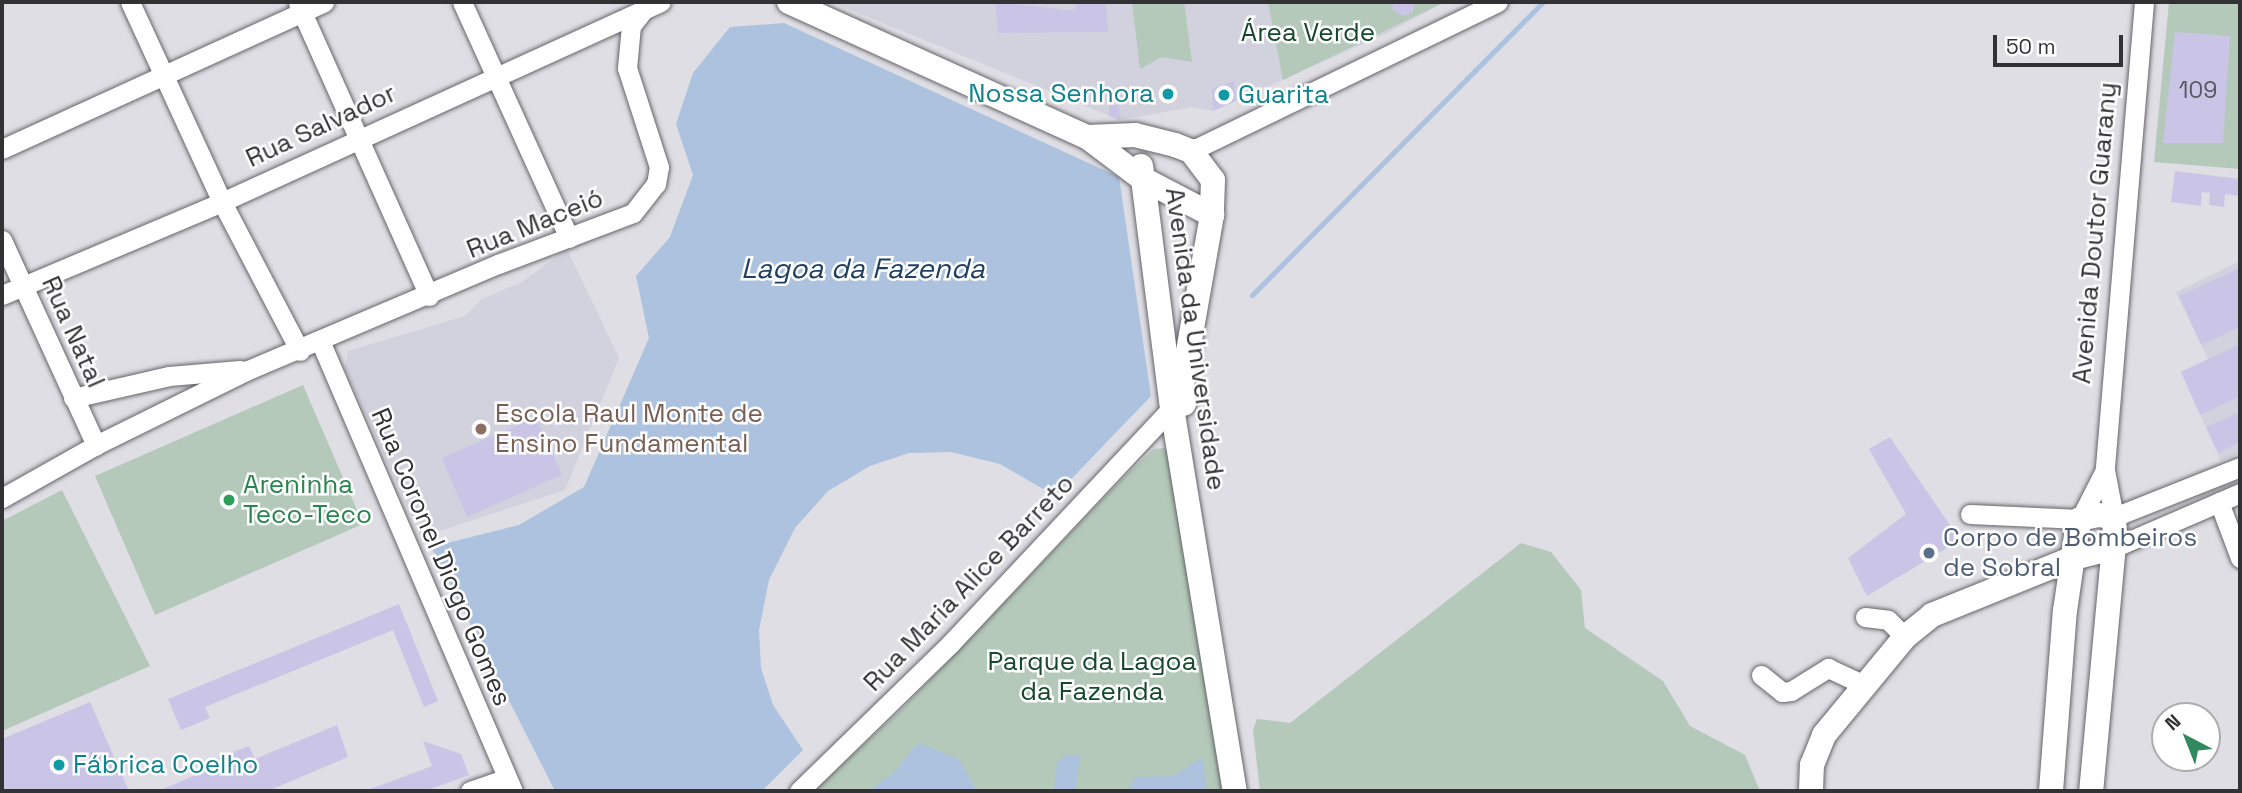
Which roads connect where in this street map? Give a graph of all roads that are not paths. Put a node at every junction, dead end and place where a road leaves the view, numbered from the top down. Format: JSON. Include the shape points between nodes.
{"nodes":[{"id":1,"x":130,"y":2,"type":"edge"},
{"id":2,"x":324,"y":2,"type":"edge"},
{"id":3,"x":462,"y":2,"type":"edge"},
{"id":4,"x":789,"y":2,"type":"edge"},
{"id":5,"x":1498,"y":2,"type":"edge"},
{"id":6,"x":2144,"y":2,"type":"edge"},
{"id":7,"x":654,"y":5,"type":"edge"},
{"id":8,"x":300,"y":7,"type":"edge"},
{"id":9,"x":495,"y":76,"type":"junction"},
{"id":10,"x":164,"y":78,"type":"junction"},
{"id":11,"x":1135,"y":135,"type":"junction"},
{"id":12,"x":1087,"y":137,"type":"junction"},
{"id":13,"x":355,"y":138,"type":"junction"},
{"id":14,"x":2,"y":149,"type":"edge"},
{"id":15,"x":1191,"y":151,"type":"junction"},
{"id":16,"x":1143,"y":179,"type":"junction"},
{"id":17,"x":222,"y":202,"type":"junction"},
{"id":18,"x":1212,"y":215,"type":"junction"},
{"id":19,"x":569,"y":237,"type":"junction"},
{"id":20,"x":2,"y":240,"type":"edge"},
{"id":21,"x":24,"y":285,"type":"junction"},
{"id":22,"x":2,"y":295,"type":"edge"},
{"id":23,"x":429,"y":296,"type":"junction"},
{"id":24,"x":321,"y":343,"type":"junction"},
{"id":25,"x":300,"y":351,"type":"junction"},
{"id":26,"x":248,"y":370,"type":"junction"},
{"id":27,"x":73,"y":398,"type":"junction"},
{"id":28,"x":1172,"y":408,"type":"junction"},
{"id":29,"x":96,"y":445,"type":"junction"},
{"id":30,"x":2240,"y":467,"type":"edge"},
{"id":31,"x":2105,"y":470,"type":"junction"},
{"id":32,"x":2240,"y":493,"type":"edge"},
{"id":33,"x":2,"y":498,"type":"edge"},
{"id":34,"x":2219,"y":502,"type":"junction"},
{"id":35,"x":1970,"y":514,"type":"dead end"},
{"id":36,"x":2114,"y":517,"type":"junction"},
{"id":37,"x":2080,"y":519,"type":"junction"},
{"id":38,"x":2113,"y":548,"type":"junction"},
{"id":39,"x":2073,"y":558,"type":"junction"},
{"id":40,"x":2240,"y":558,"type":"edge"},
{"id":41,"x":1865,"y":617,"type":"dead end"},
{"id":42,"x":1905,"y":637,"type":"junction"},
{"id":43,"x":1761,"y":675,"type":"dead end"},
{"id":44,"x":1863,"y":684,"type":"junction"},
{"id":45,"x":510,"y":785,"type":"edge"},
{"id":46,"x":470,"y":791,"type":"edge"},
{"id":47,"x":799,"y":791,"type":"edge"},
{"id":48,"x":1235,"y":791,"type":"edge"},
{"id":49,"x":1249,"y":791,"type":"edge"},
{"id":50,"x":1811,"y":791,"type":"edge"},
{"id":51,"x":2051,"y":791,"type":"edge"},
{"id":52,"x":2091,"y":791,"type":"edge"}],
"edges":[{"from":1,"to":10,"type":"street"},
{"from":2,"to":8,"type":"street"},
{"from":3,"to":9,"type":"street"},
{"from":4,"to":12,"type":"main road"},
{"from":5,"to":15,"type":"street"},
{"from":6,"to":31,"type":"street","name":"Avenida Doutor Guarany"},
{"from":7,"to":9,"type":"street","name":"Rua Salvador"},
{"from":7,"to":19,"type":"street","name":"Rua Maceió","via":[[631,26],[626,47],[627,68],[657,151],[656,184],[633,213]]},
{"from":8,"to":10,"type":"street"},
{"from":8,"to":13,"type":"street"},
{"from":9,"to":13,"type":"street","name":"Rua Salvador"},
{"from":9,"to":19,"type":"street"},
{"from":10,"to":14,"type":"street"},
{"from":10,"to":17,"type":"street"},
{"from":11,"to":12,"type":"main road","name":"Avenida da Universidade"},
{"from":11,"to":15,"type":"main road","name":"Avenida da Universidade"},
{"from":11,"to":16,"type":"main road"},
{"from":12,"to":16,"type":"main road","name":"Avenida da Universidade"},
{"from":13,"to":17,"type":"street","name":"Rua Salvador"},
{"from":13,"to":23,"type":"street"},
{"from":15,"to":18,"type":"main road","name":"Avenida da Universidade","via":[[1213,180]]},
{"from":16,"to":18,"type":"main road"},
{"from":16,"to":28,"type":"main road","name":"Avenida da Universidade"},
{"from":17,"to":21,"type":"street","name":"Rua Salvador"},
{"from":17,"to":25,"type":"street"},
{"from":18,"to":49,"type":"main road","name":"Avenida da Universidade","via":[[1181,390]]},
{"from":19,"to":23,"type":"street","name":"Rua Maceió"},
{"from":20,"to":21,"type":"street","name":"Rua Natal"},
{"from":21,"to":22,"type":"street","name":"Rua Salvador"},
{"from":21,"to":27,"type":"street","name":"Rua Natal"},
{"from":23,"to":24,"type":"street","name":"Rua Maceió"},
{"from":24,"to":25,"type":"street","name":"Rua Maceió"},
{"from":24,"to":45,"type":"street","name":"Rua Coronel Diogo Gomes"},
{"from":25,"to":26,"type":"street","name":"Rua Maceió"},
{"from":26,"to":27,"type":"street","name":"Rua Maceió","via":[[169,376]]},
{"from":26,"to":29,"type":"street","name":"Rua Maceió"},
{"from":27,"to":29,"type":"street","name":"Rua Natal"},
{"from":28,"to":47,"type":"street","name":"Rua Maria Alice Barreto","via":[[950,644]]},
{"from":28,"to":48,"type":"main road","name":"Avenida da Universidade"},
{"from":29,"to":33,"type":"street","name":"Rua Maceió"},
{"from":30,"to":36,"type":"street"},
{"from":31,"to":36,"type":"street","name":"Avenida Doutor Guarany"},
{"from":31,"to":37,"type":"street","name":"Avenida Doutor Guarany"},
{"from":32,"to":34,"type":"street"},
{"from":34,"to":38,"type":"street"},
{"from":34,"to":40,"type":"street"},
{"from":35,"to":37,"type":"street"},
{"from":36,"to":37,"type":"main road"},
{"from":36,"to":38,"type":"main road","name":"Avenida Doutor Guarany"},
{"from":37,"to":39,"type":"main road","name":"Avenida Doutor Guarany"},
{"from":38,"to":39,"type":"main road"},
{"from":38,"to":52,"type":"main road","name":"Avenida Doutor Guarany"},
{"from":39,"to":42,"type":"main road","via":[[1932,615]]},
{"from":39,"to":51,"type":"main road","name":"Avenida Doutor Guarany"},
{"from":41,"to":42,"type":"street","via":[[1888,620]]},
{"from":42,"to":44,"type":"main road"},
{"from":43,"to":44,"type":"street","via":[[1782,692],[1828,668]]},
{"from":44,"to":50,"type":"main road","via":[[1824,735],[1812,765]]},
{"from":45,"to":46,"type":"street"}]}
